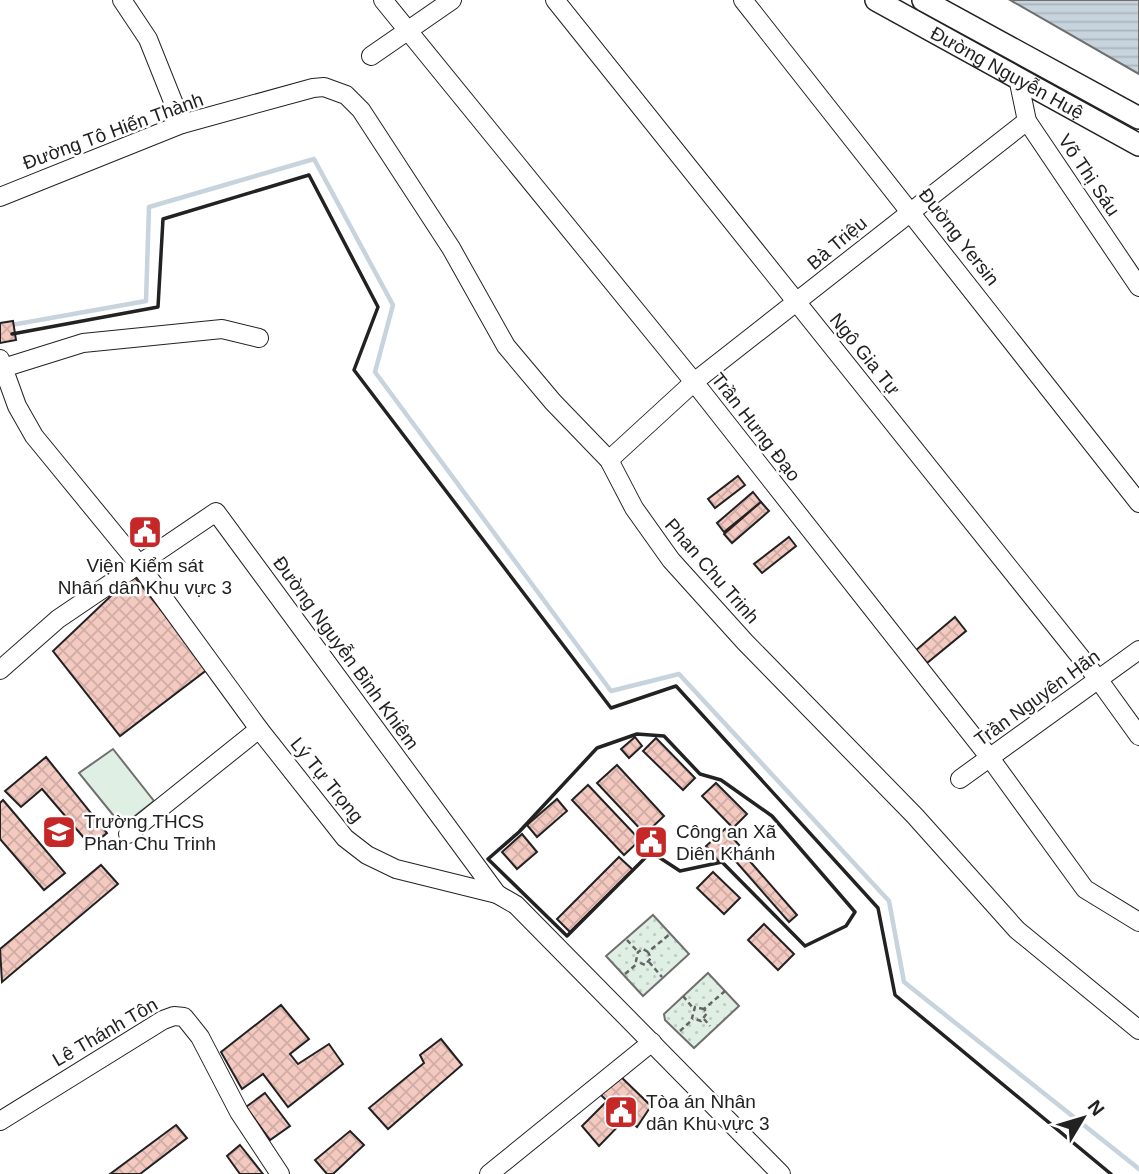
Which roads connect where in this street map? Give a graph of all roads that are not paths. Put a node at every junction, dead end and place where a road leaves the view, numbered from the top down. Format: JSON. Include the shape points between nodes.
{"nodes":[{"id":1,"x":122,"y":0,"type":"edge"},
{"id":2,"x":383,"y":0,"type":"edge"},
{"id":3,"x":452,"y":0,"type":"edge"},
{"id":4,"x":555,"y":0,"type":"edge"},
{"id":5,"x":743,"y":0,"type":"edge"},
{"id":6,"x":876,"y":0,"type":"edge"},
{"id":7,"x":923,"y":0,"type":"edge"},
{"id":8,"x":411,"y":30,"type":"junction"},
{"id":9,"x":1024,"y":54,"type":"junction"},
{"id":10,"x":371,"y":57,"type":"dead end"},
{"id":11,"x":1017,"y":79,"type":"junction"},
{"id":12,"x":324,"y":87,"type":"joint"},
{"id":13,"x":1139,"y":118,"type":"edge"},
{"id":14,"x":1027,"y":121,"type":"junction"},
{"id":15,"x":182,"y":124,"type":"junction"},
{"id":16,"x":1139,"y":145,"type":"edge"},
{"id":17,"x":0,"y":197,"type":"edge"},
{"id":18,"x":910,"y":209,"type":"junction"},
{"id":19,"x":1139,"y":287,"type":"edge"},
{"id":20,"x":797,"y":303,"type":"junction"},
{"id":21,"x":259,"y":338,"type":"dead end"},
{"id":22,"x":1,"y":363,"type":"edge"},
{"id":23,"x":694,"y":382,"type":"junction"},
{"id":24,"x":609,"y":460,"type":"junction"},
{"id":25,"x":1139,"y":503,"type":"edge"},
{"id":26,"x":138,"y":563,"type":"junction"},
{"id":27,"x":1139,"y":650,"type":"edge"},
{"id":28,"x":0,"y":670,"type":"edge"},
{"id":29,"x":1098,"y":679,"type":"junction"},
{"id":30,"x":260,"y":729,"type":"junction"},
{"id":31,"x":1139,"y":736,"type":"edge"},
{"id":32,"x":990,"y":758,"type":"junction"},
{"id":33,"x":960,"y":779,"type":"dead end"},
{"id":34,"x":128,"y":834,"type":"dead end"},
{"id":35,"x":497,"y":894,"type":"junction"},
{"id":36,"x":1139,"y":922,"type":"edge"},
{"id":37,"x":1139,"y":1030,"type":"edge"},
{"id":38,"x":652,"y":1042,"type":"junction"},
{"id":39,"x":0,"y":1121,"type":"edge"},
{"id":40,"x":280,"y":1174,"type":"edge"},
{"id":41,"x":489,"y":1174,"type":"edge"},
{"id":42,"x":781,"y":1174,"type":"edge"}],
"edges":[{"from":1,"to":15,"type":"street","via":[[148,39]]},
{"from":2,"to":8,"type":"street","name":"Trần Hưng Đạo"},
{"from":3,"to":8,"type":"street"},
{"from":4,"to":20,"type":"street","name":"Ngô Gia Tự"},
{"from":5,"to":18,"type":"street","name":"Đường Yersin"},
{"from":6,"to":11,"type":"main road","name":"Đường Nguyễn Huệ"},
{"from":7,"to":9,"type":"main road","name":"Đường Nguyễn Huệ"},
{"from":8,"to":10,"type":"street"},
{"from":8,"to":23,"type":"street","name":"Trần Hưng Đạo"},
{"from":9,"to":11,"type":"main road"},
{"from":9,"to":13,"type":"main road","name":"Đường Nguyễn Huệ"},
{"from":11,"to":14,"type":"street"},
{"from":11,"to":16,"type":"main road","name":"Đường Nguyễn Huệ"},
{"from":12,"to":15,"type":"street","name":"Đường Tô Hiến Thành","via":[[287,93]]},
{"from":12,"to":24,"type":"street","name":"Phan Chu Trinh","via":[[346,94],[361,110],[451,248],[506,346]]},
{"from":14,"to":18,"type":"street","name":"Bà Triệu"},
{"from":14,"to":19,"type":"street","name":"Võ Thị Sáu"},
{"from":15,"to":17,"type":"street","name":"Đường Tô Hiến Thành"},
{"from":18,"to":20,"type":"street","name":"Bà Triệu"},
{"from":18,"to":25,"type":"street","name":"Đường Yersin"},
{"from":20,"to":23,"type":"street","name":"Bà Triệu"},
{"from":20,"to":29,"type":"street","name":"Ngô Gia Tự"},
{"from":21,"to":22,"type":"street","via":[[222,328],[83,343]]},
{"from":22,"to":26,"type":"street","name":"Lý Tự Trọng","via":[[34,436]]},
{"from":23,"to":24,"type":"street","name":"Bà Triệu"},
{"from":23,"to":32,"type":"street","name":"Trần Hưng Đạo"},
{"from":24,"to":37,"type":"street","name":"Phan Chu Trinh","via":[[650,534],[745,642],[886,785],[1017,930]]},
{"from":26,"to":28,"type":"street","via":[[58,619]]},
{"from":26,"to":30,"type":"street","name":"Lý Tự Trọng"},
{"from":26,"to":35,"type":"street","name":"Đường Nguyễn Bỉnh Khiêm","via":[[216,512]]},
{"from":27,"to":29,"type":"street","name":"Trần Nguyên Hãn"},
{"from":29,"to":31,"type":"street","name":"Ngô Gia Tự"},
{"from":29,"to":32,"type":"street","name":"Trần Nguyên Hãn"},
{"from":30,"to":34,"type":"street"},
{"from":30,"to":35,"type":"street","name":"Lý Tự Trọng","via":[[324,814],[367,855],[396,869]]},
{"from":32,"to":33,"type":"street","name":"Trần Nguyên Hãn"},
{"from":32,"to":36,"type":"street","name":"Trần Hưng Đạo","via":[[1085,889]]},
{"from":35,"to":38,"type":"street","name":"Lý Tự Trọng","via":[[531,918]]},
{"from":38,"to":41,"type":"street"},
{"from":38,"to":42,"type":"street","name":"Lý Tự Trọng"},
{"from":39,"to":40,"type":"street","name":"Lê Thánh Tôn","via":[[163,1020],[184,1017]]}]}
